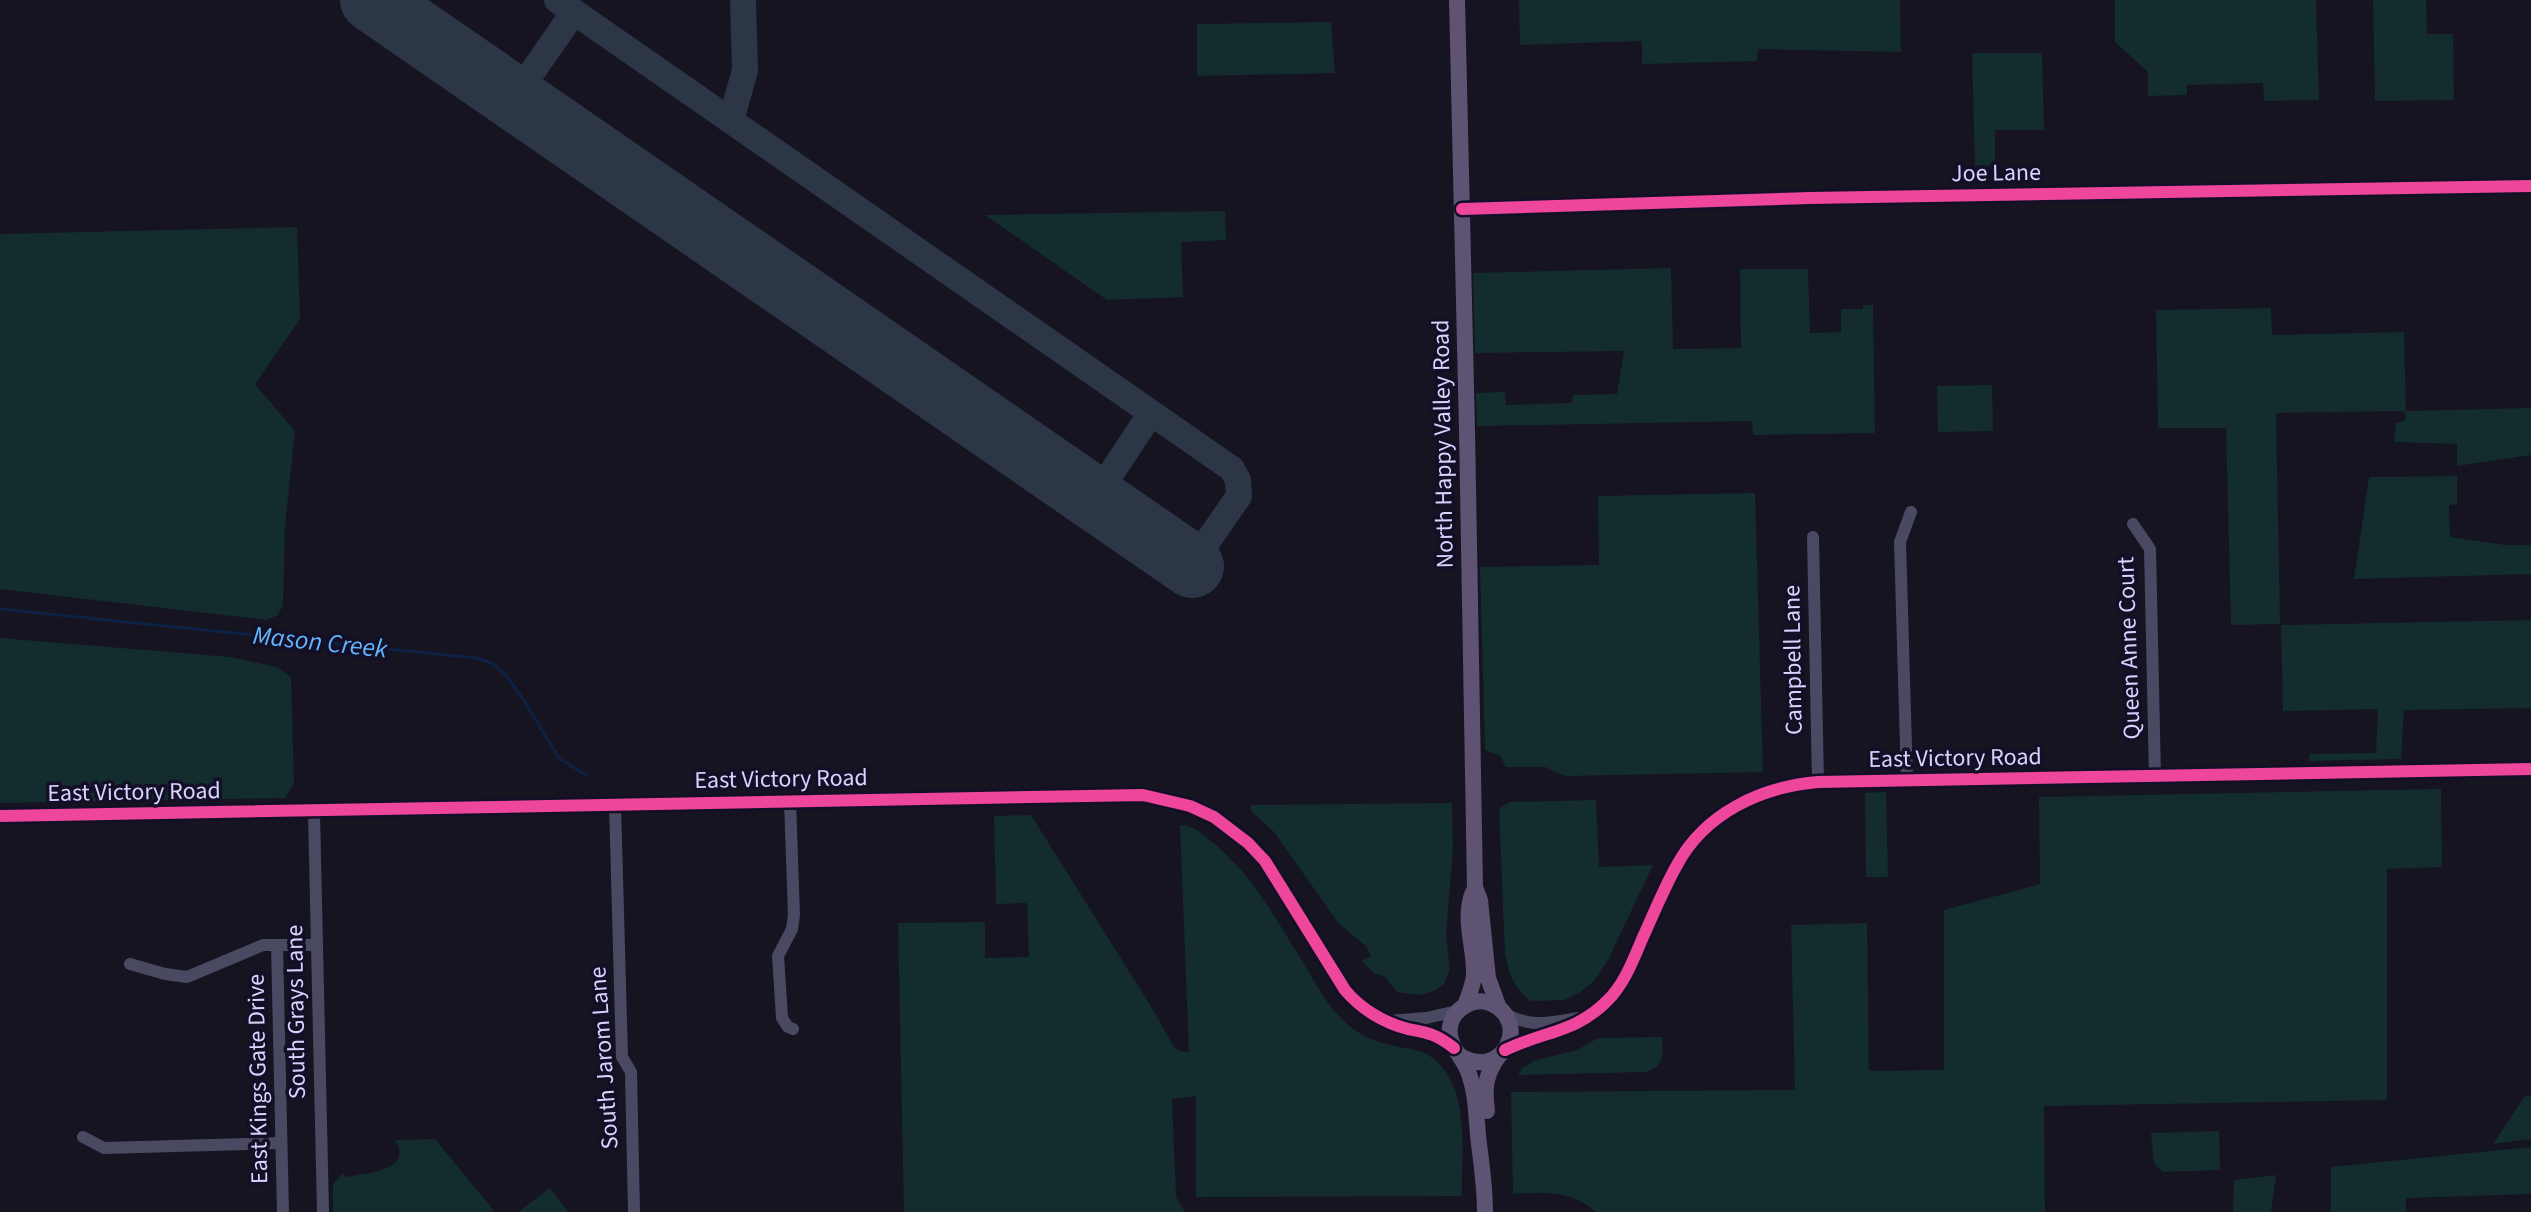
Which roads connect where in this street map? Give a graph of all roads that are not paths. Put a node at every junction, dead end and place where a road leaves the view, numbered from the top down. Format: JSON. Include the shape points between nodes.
{"nodes":[{"id":1,"x":1457,"y":0,"type":"edge"},
{"id":2,"x":2531,"y":186,"type":"edge"},
{"id":3,"x":1462,"y":209,"type":"junction"},
{"id":4,"x":1911,"y":512,"type":"dead end"},
{"id":5,"x":2133,"y":524,"type":"dead end"},
{"id":6,"x":1813,"y":537,"type":"dead end"},
{"id":7,"x":2531,"y":769,"type":"edge"},
{"id":8,"x":2155,"y":776,"type":"junction"},
{"id":9,"x":1907,"y":781,"type":"junction"},
{"id":10,"x":1818,"y":782,"type":"junction"},
{"id":11,"x":790,"y":801,"type":"junction"},
{"id":12,"x":615,"y":804,"type":"junction"},
{"id":13,"x":314,"y":812,"type":"junction"},
{"id":14,"x":0,"y":816,"type":"edge"},
{"id":15,"x":1475,"y":887,"type":"junction"},
{"id":16,"x":277,"y":945,"type":"junction"},
{"id":17,"x":317,"y":945,"type":"junction"},
{"id":18,"x":130,"y":964,"type":"dead end"},
{"id":19,"x":1461,"y":1008,"type":"junction"},
{"id":20,"x":1502,"y":1011,"type":"junction"},
{"id":21,"x":1585,"y":1018,"type":"junction"},
{"id":22,"x":1390,"y":1021,"type":"junction"},
{"id":23,"x":793,"y":1029,"type":"dead end"},
{"id":24,"x":1457,"y":1052,"type":"junction"},
{"id":25,"x":1502,"y":1053,"type":"junction"},
{"id":26,"x":83,"y":1137,"type":"dead end"},
{"id":27,"x":281,"y":1143,"type":"junction"},
{"id":28,"x":1484,"y":1172,"type":"junction"},
{"id":29,"x":283,"y":1212,"type":"edge"},
{"id":30,"x":323,"y":1212,"type":"edge"},
{"id":31,"x":634,"y":1212,"type":"edge"},
{"id":32,"x":1485,"y":1212,"type":"edge"}],
"edges":[{"from":1,"to":3,"type":"main road","name":"North Happy Valley Road"},
{"from":2,"to":3,"type":"street","name":"Joe Lane"},
{"from":3,"to":15,"type":"main road","name":"North Happy Valley Road"},
{"from":4,"to":9,"type":"street","via":[[1900,542]]},
{"from":5,"to":8,"type":"street","name":"Queen Anne Court","via":[[2150,549]]},
{"from":6,"to":10,"type":"street","name":"Campbell Lane"},
{"from":7,"to":8,"type":"street","name":"East Victory Road"},
{"from":8,"to":9,"type":"street","name":"East Victory Road"},
{"from":9,"to":10,"type":"street","name":"East Victory Road"},
{"from":10,"to":21,"type":"street","name":"East Victory Road","via":[[1749,798],[1708,827],[1678,863],[1625,977],[1611,998]]},
{"from":11,"to":12,"type":"street","name":"East Victory Road"},
{"from":11,"to":22,"type":"street","name":"East Victory Road","via":[[1143,795],[1190,806],[1237,833],[1265,861],[1345,990],[1359,1006]]},
{"from":11,"to":23,"type":"street","via":[[794,915],[778,956],[782,1018]]},
{"from":12,"to":13,"type":"street","name":"East Victory Road"},
{"from":12,"to":31,"type":"street","name":"South Jarom Lane","via":[[622,1057],[631,1072]]},
{"from":13,"to":14,"type":"street","name":"East Victory Road"},
{"from":13,"to":17,"type":"street","name":"South Grays Lane"},
{"from":15,"to":19,"type":"main road","name":"North Happy Valley Road","via":[[1469,915],[1474,975]]},
{"from":15,"to":20,"type":"main road","name":"North Happy Valley Road","via":[[1484,962]]},
{"from":16,"to":17,"type":"street"},
{"from":16,"to":18,"type":"street","via":[[245,951],[187,977]]},
{"from":16,"to":27,"type":"street","name":"East Kings Gate Drive"},
{"from":17,"to":30,"type":"street","name":"South Grays Lane"},
{"from":19,"to":20,"type":"main road","via":[[1484,1002]]},
{"from":19,"to":22,"type":"street"},
{"from":19,"to":24,"type":"main road","via":[[1449,1029]]},
{"from":20,"to":21,"type":"street","via":[[1530,1024]]},
{"from":20,"to":25,"type":"main road","via":[[1511,1030]]},
{"from":21,"to":25,"type":"street","name":"East Victory Road"},
{"from":22,"to":24,"type":"street","name":"East Victory Road","via":[[1431,1033]]},
{"from":24,"to":25,"type":"main road","via":[[1478,1063]]},
{"from":24,"to":28,"type":"main road","via":[[1473,1087]]},
{"from":25,"to":28,"type":"main road","via":[[1485,1084],[1489,1136]]},
{"from":26,"to":27,"type":"street","via":[[104,1148]]},
{"from":27,"to":29,"type":"street","name":"East Kings Gate Drive"},
{"from":28,"to":32,"type":"main road"}]}
